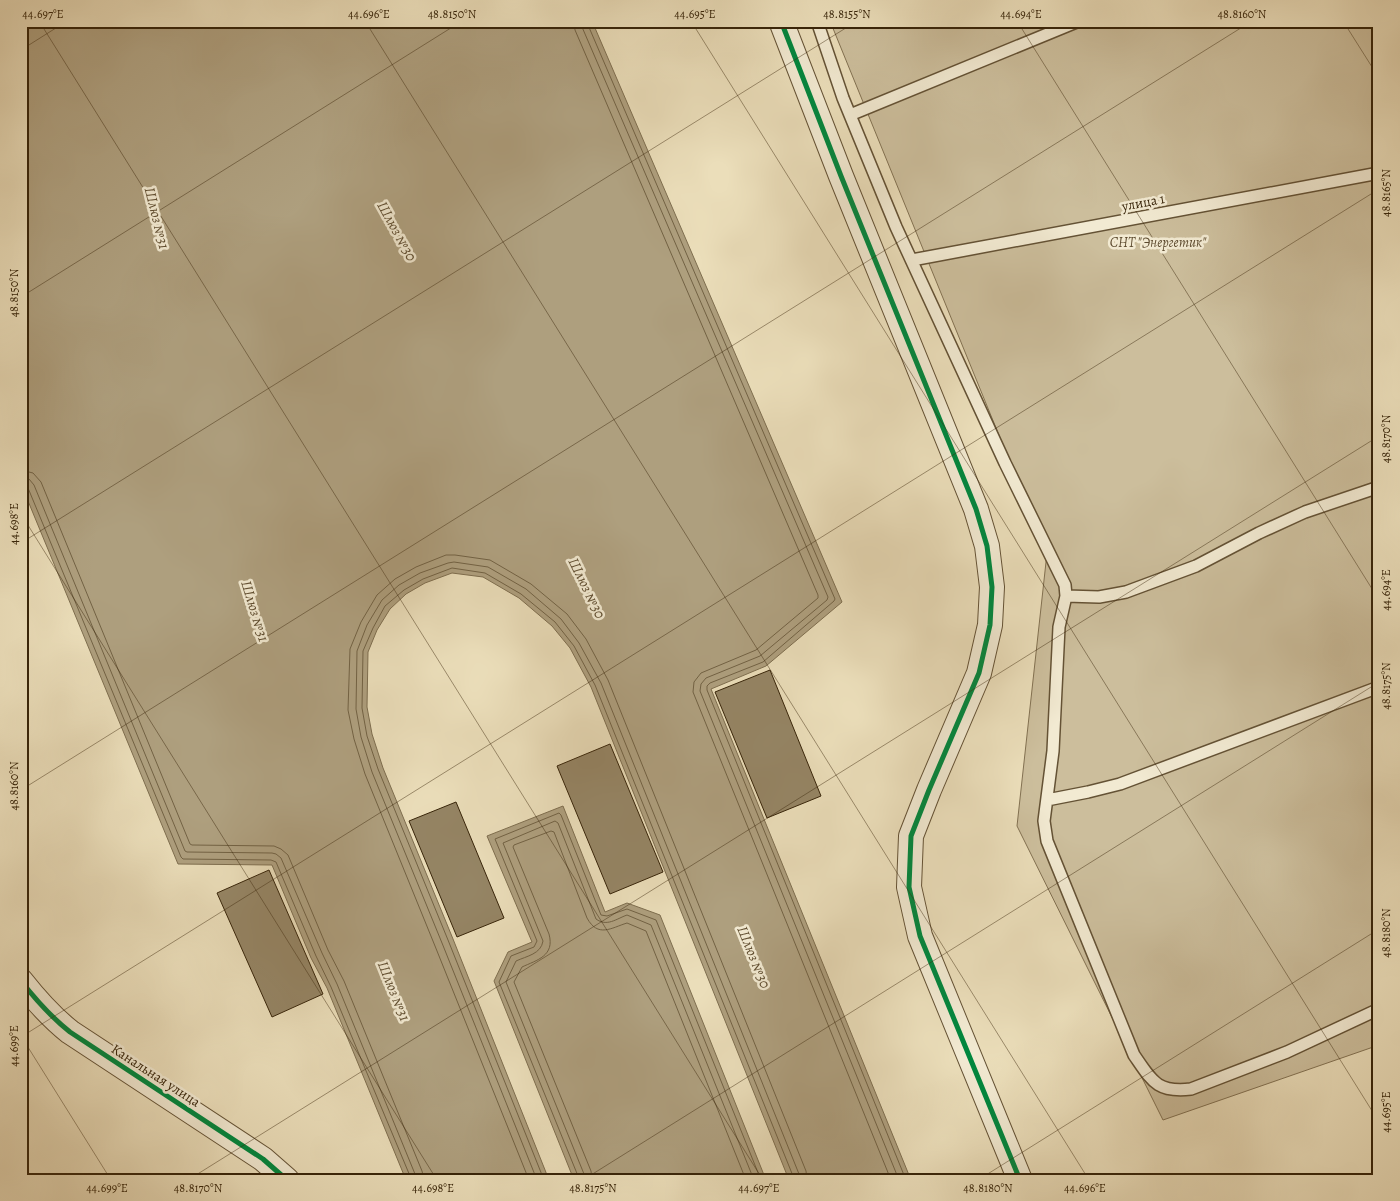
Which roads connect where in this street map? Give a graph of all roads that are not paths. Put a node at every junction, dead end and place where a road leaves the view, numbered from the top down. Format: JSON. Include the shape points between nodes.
{"nodes":[{"id":1,"x":781,"y":21,"type":"edge"},
{"id":2,"x":816,"y":21,"type":"edge"},
{"id":3,"x":1079,"y":21,"type":"edge"},
{"id":4,"x":850,"y":115,"type":"junction"},
{"id":5,"x":1379,"y":173,"type":"edge"},
{"id":6,"x":912,"y":260,"type":"junction"},
{"id":7,"x":1379,"y":487,"type":"edge"},
{"id":8,"x":1066,"y":596,"type":"junction"},
{"id":9,"x":1379,"y":687,"type":"edge"},
{"id":10,"x":1047,"y":800,"type":"junction"},
{"id":11,"x":21,"y":981,"type":"edge"},
{"id":12,"x":1379,"y":1009,"type":"edge"},
{"id":13,"x":287,"y":1180,"type":"edge"},
{"id":14,"x":1020,"y":1180,"type":"edge"}],
"edges":[{"from":1,"to":14,"type":"street","via":[[976,508],[987,546],[992,587],[991,615],[979,673],[911,836],[909,887],[920,936]]},
{"from":2,"to":4,"type":"lane"},
{"from":3,"to":4,"type":"lane"},
{"from":4,"to":6,"type":"lane"},
{"from":5,"to":6,"type":"lane","name":"улица 1"},
{"from":6,"to":8,"type":"lane","via":[[1065,585]]},
{"from":7,"to":8,"type":"lane","via":[[1305,512],[1196,566],[1126,592],[1099,597]]},
{"from":8,"to":10,"type":"lane","via":[[1059,627],[1053,751]]},
{"from":9,"to":10,"type":"lane","via":[[1120,784]]},
{"from":10,"to":12,"type":"lane","via":[[1046,841],[1134,1055],[1149,1078],[1162,1088],[1191,1089],[1287,1052]]},
{"from":11,"to":13,"type":"street","name":"Канальная улица","via":[[53,1018],[70,1032],[263,1159]]}]}
